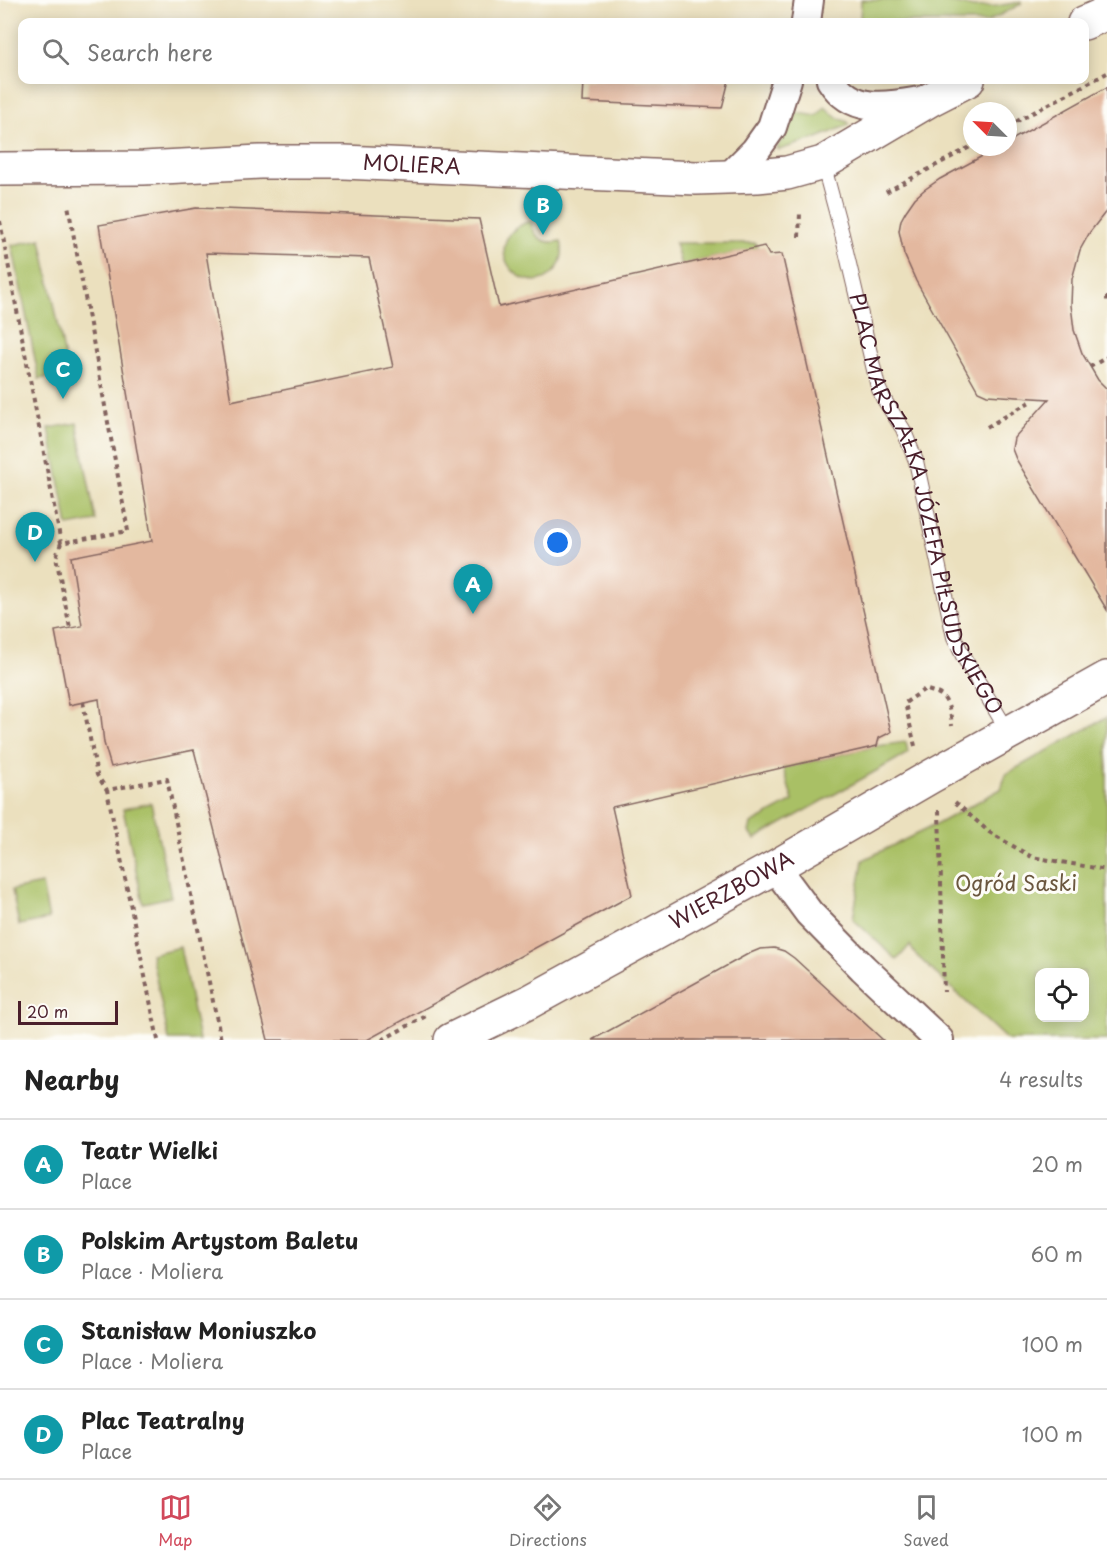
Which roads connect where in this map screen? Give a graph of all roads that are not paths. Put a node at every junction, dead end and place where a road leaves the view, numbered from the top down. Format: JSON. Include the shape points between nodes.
{"nodes":[{"id":1,"x":809,"y":0,"type":"edge"},
{"id":2,"x":1107,"y":13,"type":"edge"},
{"id":3,"x":807,"y":18,"type":"edge"},
{"id":4,"x":1089,"y":21,"type":"edge"},
{"id":5,"x":786,"y":84,"type":"edge"},
{"id":6,"x":833,"y":84,"type":"edge"},
{"id":7,"x":961,"y":84,"type":"edge"},
{"id":8,"x":931,"y":99,"type":"junction"},
{"id":9,"x":823,"y":163,"type":"junction"},
{"id":10,"x":0,"y":169,"type":"edge"},
{"id":11,"x":728,"y":178,"type":"junction"},
{"id":12,"x":1107,"y":678,"type":"edge"},
{"id":13,"x":1009,"y":733,"type":"junction"},
{"id":14,"x":775,"y":867,"type":"junction"},
{"id":15,"x":497,"y":1030,"type":"edge"},
{"id":16,"x":450,"y":1040,"type":"edge"},
{"id":17,"x":939,"y":1040,"type":"edge"}],
"edges":[{"from":1,"to":3,"type":"street"},
{"from":2,"to":4,"type":"street"},
{"from":5,"to":11,"type":"street","via":[[772,127]]},
{"from":6,"to":8,"type":"street","via":[[848,99],[864,105],[884,107]]},
{"from":7,"to":8,"type":"street","name":"MOLIERA"},
{"from":8,"to":9,"type":"street","name":"MOLIERA"},
{"from":9,"to":11,"type":"street","name":"MOLIERA","via":[[787,173]]},
{"from":9,"to":13,"type":"lane","name":"PLAC MARSZAŁKA JÓZEFA PIŁSUDSKIEGO","via":[[878,387],[903,429],[916,461],[954,637]]},
{"from":10,"to":11,"type":"street","name":"MOLIERA","via":[[334,162]]},
{"from":12,"to":13,"type":"street","name":"PLAC MARSZAŁKA JÓZEFA PIŁSUDSKIEGO"},
{"from":13,"to":14,"type":"street","name":"WIERZBOWA"},
{"from":14,"to":15,"type":"street","name":"WIERZBOWA","via":[[529,1002]]},
{"from":14,"to":17,"type":"street","via":[[809,913]]},
{"from":15,"to":16,"type":"street","name":"WIERZBOWA"}]}
